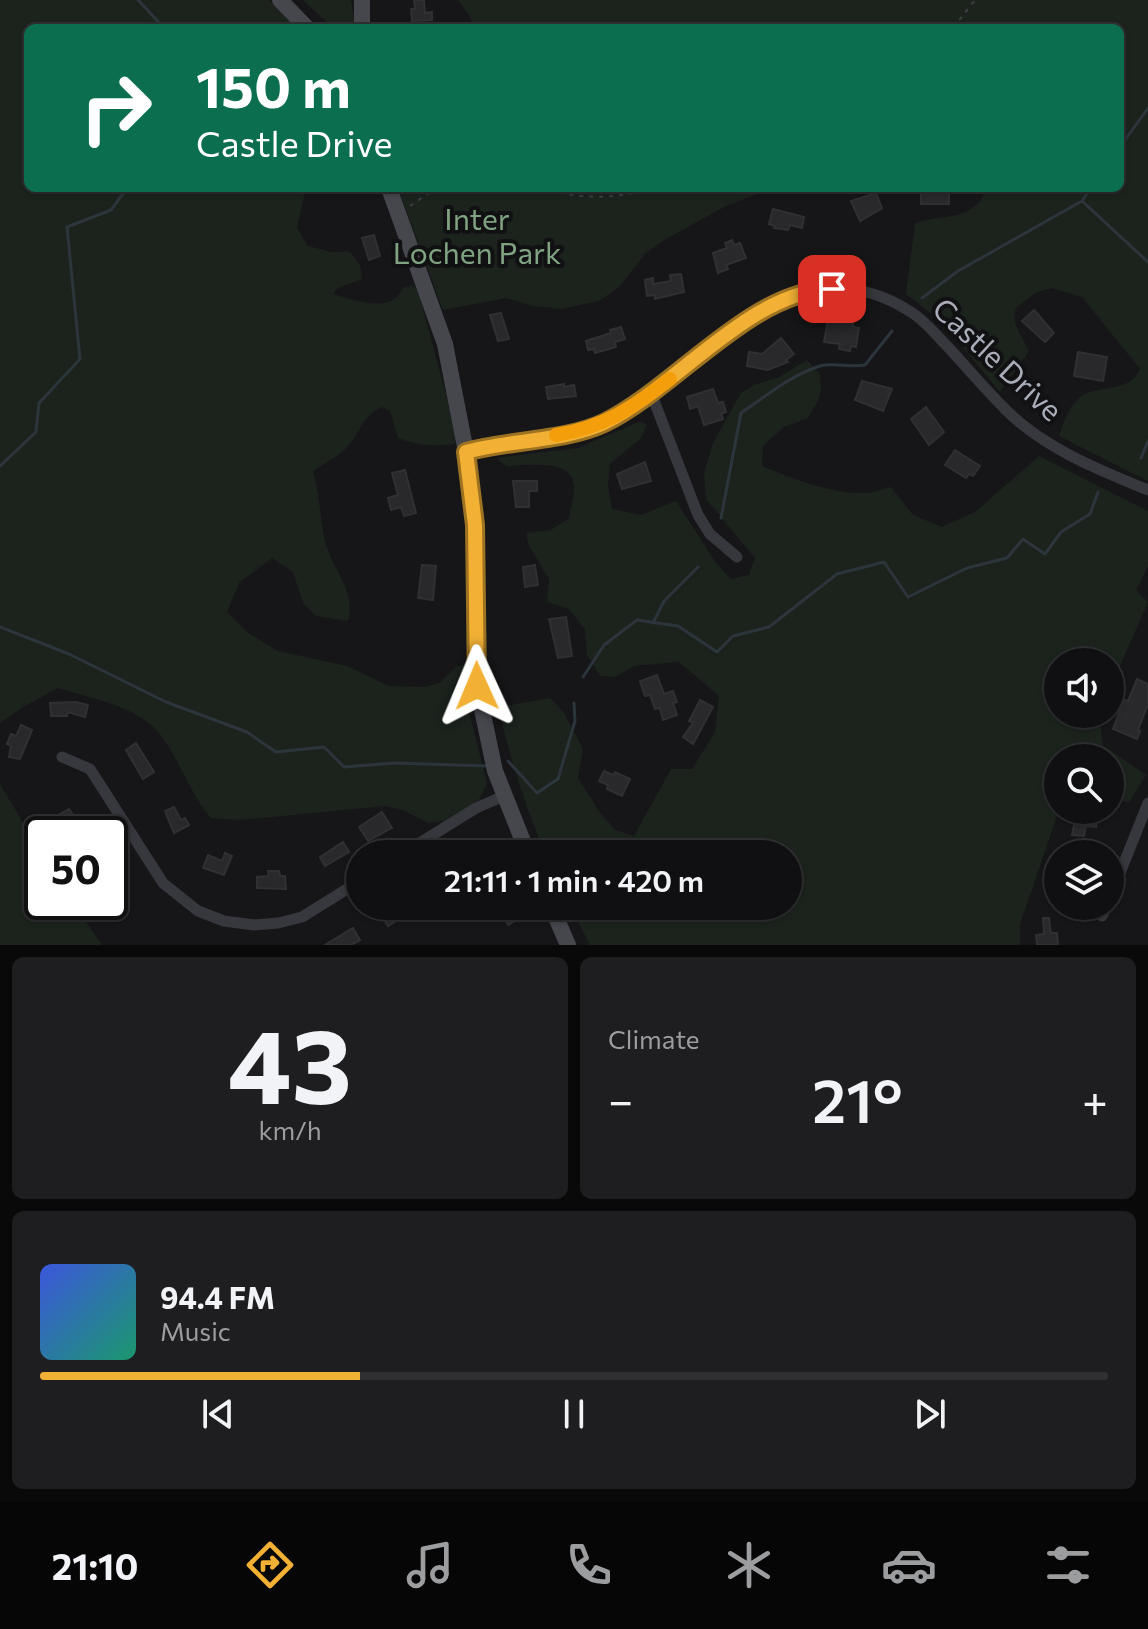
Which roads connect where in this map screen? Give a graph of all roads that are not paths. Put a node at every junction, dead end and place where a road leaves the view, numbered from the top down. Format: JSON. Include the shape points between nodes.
{"nodes":[{"id":1,"x":280,"y":0,"type":"edge"},
{"id":2,"x":362,"y":0,"type":"edge"},
{"id":3,"x":303,"y":24,"type":"edge"},
{"id":4,"x":362,"y":24,"type":"edge"},
{"id":5,"x":390,"y":192,"type":"edge"},
{"id":6,"x":651,"y":393,"type":"junction"},
{"id":7,"x":466,"y":452,"type":"junction"},
{"id":8,"x":1148,"y":490,"type":"edge"},
{"id":9,"x":737,"y":557,"type":"dead end"},
{"id":10,"x":62,"y":757,"type":"dead end"},
{"id":11,"x":504,"y":796,"type":"junction"},
{"id":12,"x":1148,"y":803,"type":"edge"},
{"id":13,"x":425,"y":840,"type":"edge"},
{"id":14,"x":522,"y":840,"type":"edge"},
{"id":15,"x":1124,"y":863,"type":"edge"},
{"id":16,"x":346,"y":890,"type":"edge"},
{"id":17,"x":557,"y":920,"type":"edge"},
{"id":18,"x":568,"y":945,"type":"edge"}],
"edges":[{"from":1,"to":3,"type":"main road"},
{"from":2,"to":4,"type":"main road"},
{"from":5,"to":7,"type":"main road","via":[[445,344]]},
{"from":6,"to":7,"type":"street","name":"Castle Drive","via":[[598,426]]},
{"from":6,"to":8,"type":"street","name":"Castle Drive","via":[[776,302],[820,289],[866,292],[921,319],[1009,413],[1044,441]]},
{"from":6,"to":9,"type":"street","via":[[698,515],[710,534]]},
{"from":7,"to":11,"type":"main road","via":[[475,525],[477,686]]},
{"from":10,"to":16,"type":"street","via":[[90,769],[163,883],[198,911],[224,921],[278,923],[302,917]]},
{"from":11,"to":13,"type":"street"},
{"from":11,"to":14,"type":"main road"},
{"from":12,"to":15,"type":"street"},
{"from":17,"to":18,"type":"main road"}]}
